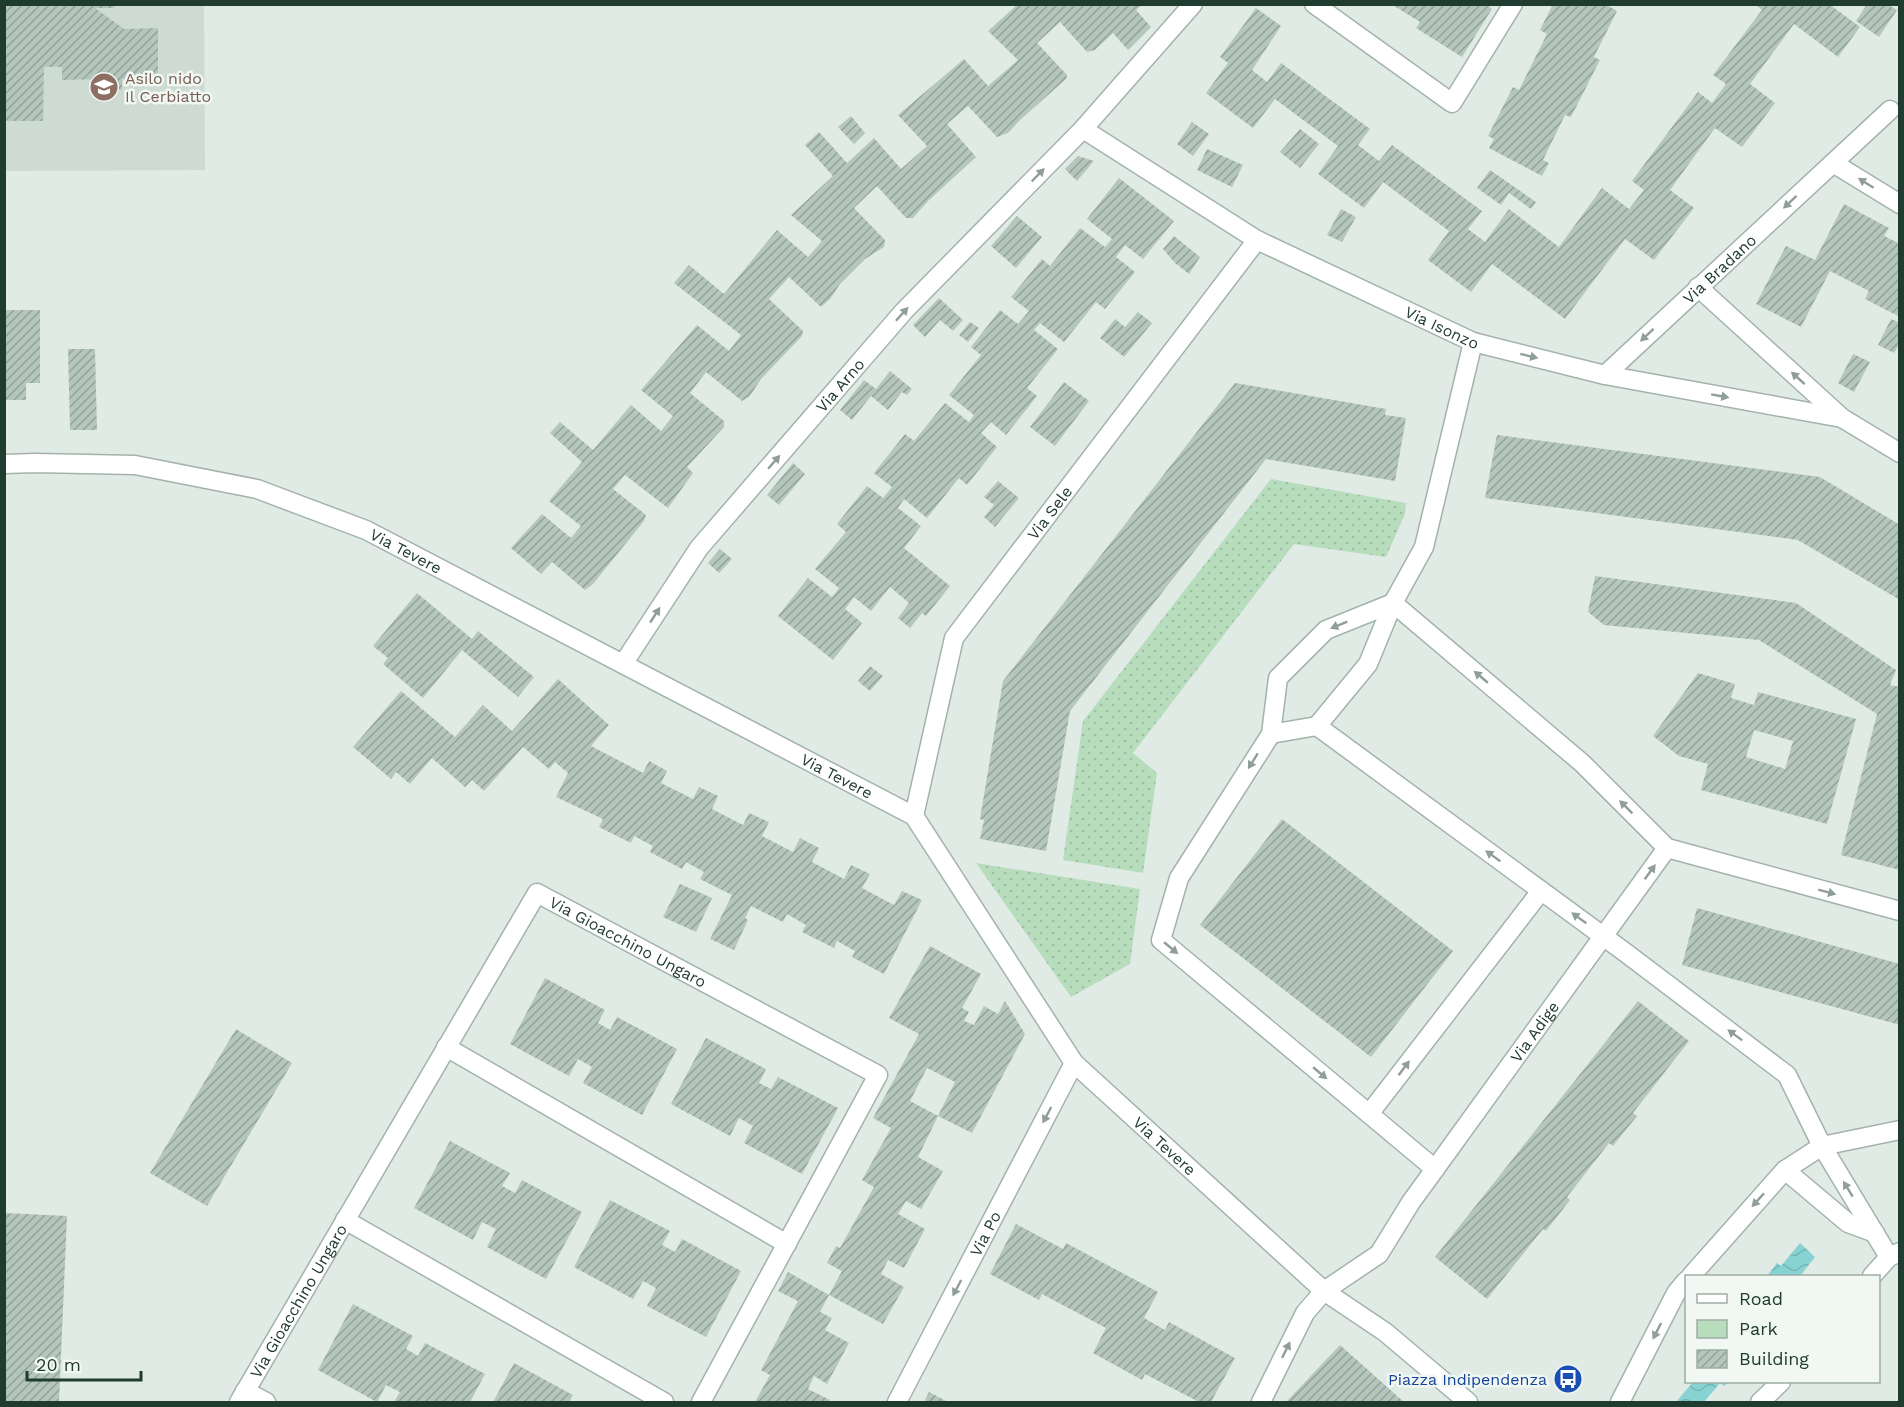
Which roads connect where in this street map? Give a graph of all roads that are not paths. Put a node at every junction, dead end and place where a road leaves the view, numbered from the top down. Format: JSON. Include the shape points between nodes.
{"nodes":[{"id":1,"x":1193,"y":4,"type":"edge"},
{"id":2,"x":1314,"y":4,"type":"edge"},
{"id":3,"x":1513,"y":4,"type":"edge"},
{"id":4,"x":1890,"y":110,"type":"dead end"},
{"id":5,"x":1083,"y":129,"type":"junction"},
{"id":6,"x":1833,"y":163,"type":"junction"},
{"id":7,"x":1899,"y":204,"type":"edge"},
{"id":8,"x":1257,"y":240,"type":"junction"},
{"id":9,"x":1698,"y":287,"type":"junction"},
{"id":10,"x":1473,"y":342,"type":"junction"},
{"id":11,"x":1605,"y":375,"type":"junction"},
{"id":12,"x":1842,"y":418,"type":"junction"},
{"id":13,"x":1899,"y":453,"type":"edge"},
{"id":14,"x":4,"y":464,"type":"edge"},
{"id":15,"x":1393,"y":603,"type":"junction"},
{"id":16,"x":623,"y":664,"type":"junction"},
{"id":17,"x":1317,"y":726,"type":"junction"},
{"id":18,"x":1271,"y":734,"type":"junction"},
{"id":19,"x":914,"y":816,"type":"junction"},
{"id":20,"x":1667,"y":848,"type":"junction"},
{"id":21,"x":1541,"y":891,"type":"junction"},
{"id":22,"x":1899,"y":911,"type":"edge"},
{"id":23,"x":1603,"y":936,"type":"junction"},
{"id":24,"x":447,"y":1047,"type":"junction"},
{"id":25,"x":1074,"y":1064,"type":"junction"},
{"id":26,"x":1369,"y":1114,"type":"junction"},
{"id":27,"x":1899,"y":1130,"type":"edge"},
{"id":28,"x":1822,"y":1146,"type":"junction"},
{"id":29,"x":1435,"y":1168,"type":"junction"},
{"id":30,"x":1785,"y":1170,"type":"junction"},
{"id":31,"x":345,"y":1220,"type":"junction"},
{"id":32,"x":1875,"y":1233,"type":"junction"},
{"id":33,"x":787,"y":1244,"type":"junction"},
{"id":34,"x":1894,"y":1255,"type":"edge"},
{"id":35,"x":1691,"y":1275,"type":"edge"},
{"id":36,"x":1873,"y":1275,"type":"edge"},
{"id":37,"x":1685,"y":1282,"type":"edge"},
{"id":38,"x":1324,"y":1291,"type":"junction"},
{"id":39,"x":1780,"y":1383,"type":"edge"},
{"id":40,"x":242,"y":1397,"type":"edge"},
{"id":41,"x":266,"y":1402,"type":"edge"},
{"id":42,"x":664,"y":1402,"type":"edge"},
{"id":43,"x":701,"y":1402,"type":"edge"},
{"id":44,"x":897,"y":1402,"type":"edge"},
{"id":45,"x":1261,"y":1402,"type":"edge"},
{"id":46,"x":1468,"y":1402,"type":"edge"},
{"id":47,"x":1620,"y":1402,"type":"edge"},
{"id":48,"x":1760,"y":1402,"type":"edge"}],
"edges":[{"from":1,"to":5,"type":"street","name":"Via Arno"},
{"from":2,"to":3,"type":"street","via":[[1452,103]]},
{"from":4,"to":6,"type":"street","name":"Via Bradano"},
{"from":5,"to":8,"type":"street","name":"Via Isonzo"},
{"from":16,"to":5,"type":"street","name":"Via Arno","one_way":true,"via":[[699,548],[904,311]]},
{"from":7,"to":6,"type":"street","one_way":true},
{"from":6,"to":9,"type":"street","name":"Via Bradano","one_way":true},
{"from":8,"to":10,"type":"street","name":"Via Isonzo"},
{"from":8,"to":19,"type":"street","name":"Via Sele","via":[[954,638]]},
{"from":9,"to":11,"type":"street","name":"Via Bradano","one_way":true},
{"from":12,"to":9,"type":"street","name":"Via Isonzo","one_way":true},
{"from":10,"to":11,"type":"street","name":"Via Isonzo","one_way":true},
{"from":10,"to":15,"type":"street","via":[[1424,547]]},
{"from":11,"to":12,"type":"street","name":"Via Isonzo","one_way":true},
{"from":12,"to":13,"type":"street","name":"Via Isonzo"},
{"from":14,"to":16,"type":"street","name":"Via Tevere","via":[[135,465],[257,489],[366,531]]},
{"from":15,"to":17,"type":"street","via":[[1368,664]]},
{"from":15,"to":18,"type":"street","one_way":true,"via":[[1326,630],[1278,678]]},
{"from":20,"to":15,"type":"street","one_way":true,"via":[[1582,763]]},
{"from":16,"to":19,"type":"street","name":"Via Tevere"},
{"from":17,"to":18,"type":"street"},
{"from":21,"to":17,"type":"street","one_way":true},
{"from":18,"to":26,"type":"street","one_way":true,"via":[[1179,878],[1161,940]]},
{"from":19,"to":25,"type":"street","name":"Via Tevere"},
{"from":20,"to":22,"type":"street","one_way":true},
{"from":23,"to":20,"type":"street","name":"Via Adige","one_way":true},
{"from":23,"to":21,"type":"street","one_way":true},
{"from":26,"to":21,"type":"street","one_way":true},
{"from":28,"to":23,"type":"street","one_way":true,"via":[[1787,1075]]},
{"from":23,"to":29,"type":"street","name":"Via Adige"},
{"from":24,"to":31,"type":"street","name":"Via Gioacchino Ungaro"},
{"from":24,"to":33,"type":"street"},
{"from":24,"to":33,"type":"street","name":"Via Gioacchino Ungaro","via":[[537,893],[878,1075]]},
{"from":25,"to":38,"type":"street","name":"Via Tevere"},
{"from":25,"to":44,"type":"street","name":"Via Po","one_way":true},
{"from":26,"to":29,"type":"street"},
{"from":27,"to":28,"type":"street"},
{"from":28,"to":30,"type":"street"},
{"from":32,"to":28,"type":"street","one_way":true},
{"from":29,"to":38,"type":"street","name":"Via Adige","via":[[1379,1254]]},
{"from":30,"to":32,"type":"street","via":[[1848,1223]]},
{"from":30,"to":35,"type":"street","one_way":true},
{"from":31,"to":40,"type":"street","name":"Via Gioacchino Ungaro"},
{"from":31,"to":42,"type":"street"},
{"from":32,"to":34,"type":"street"},
{"from":33,"to":43,"type":"street","name":"Via Gioacchino Ungaro"},
{"from":34,"to":36,"type":"street"},
{"from":37,"to":47,"type":"street","one_way":true},
{"from":45,"to":38,"type":"street","name":"Via Adige","one_way":true,"via":[[1305,1313]]},
{"from":38,"to":46,"type":"street","name":"Via Tevere","via":[[1385,1332]]},
{"from":39,"to":48,"type":"street"},
{"from":40,"to":41,"type":"street"}]}
